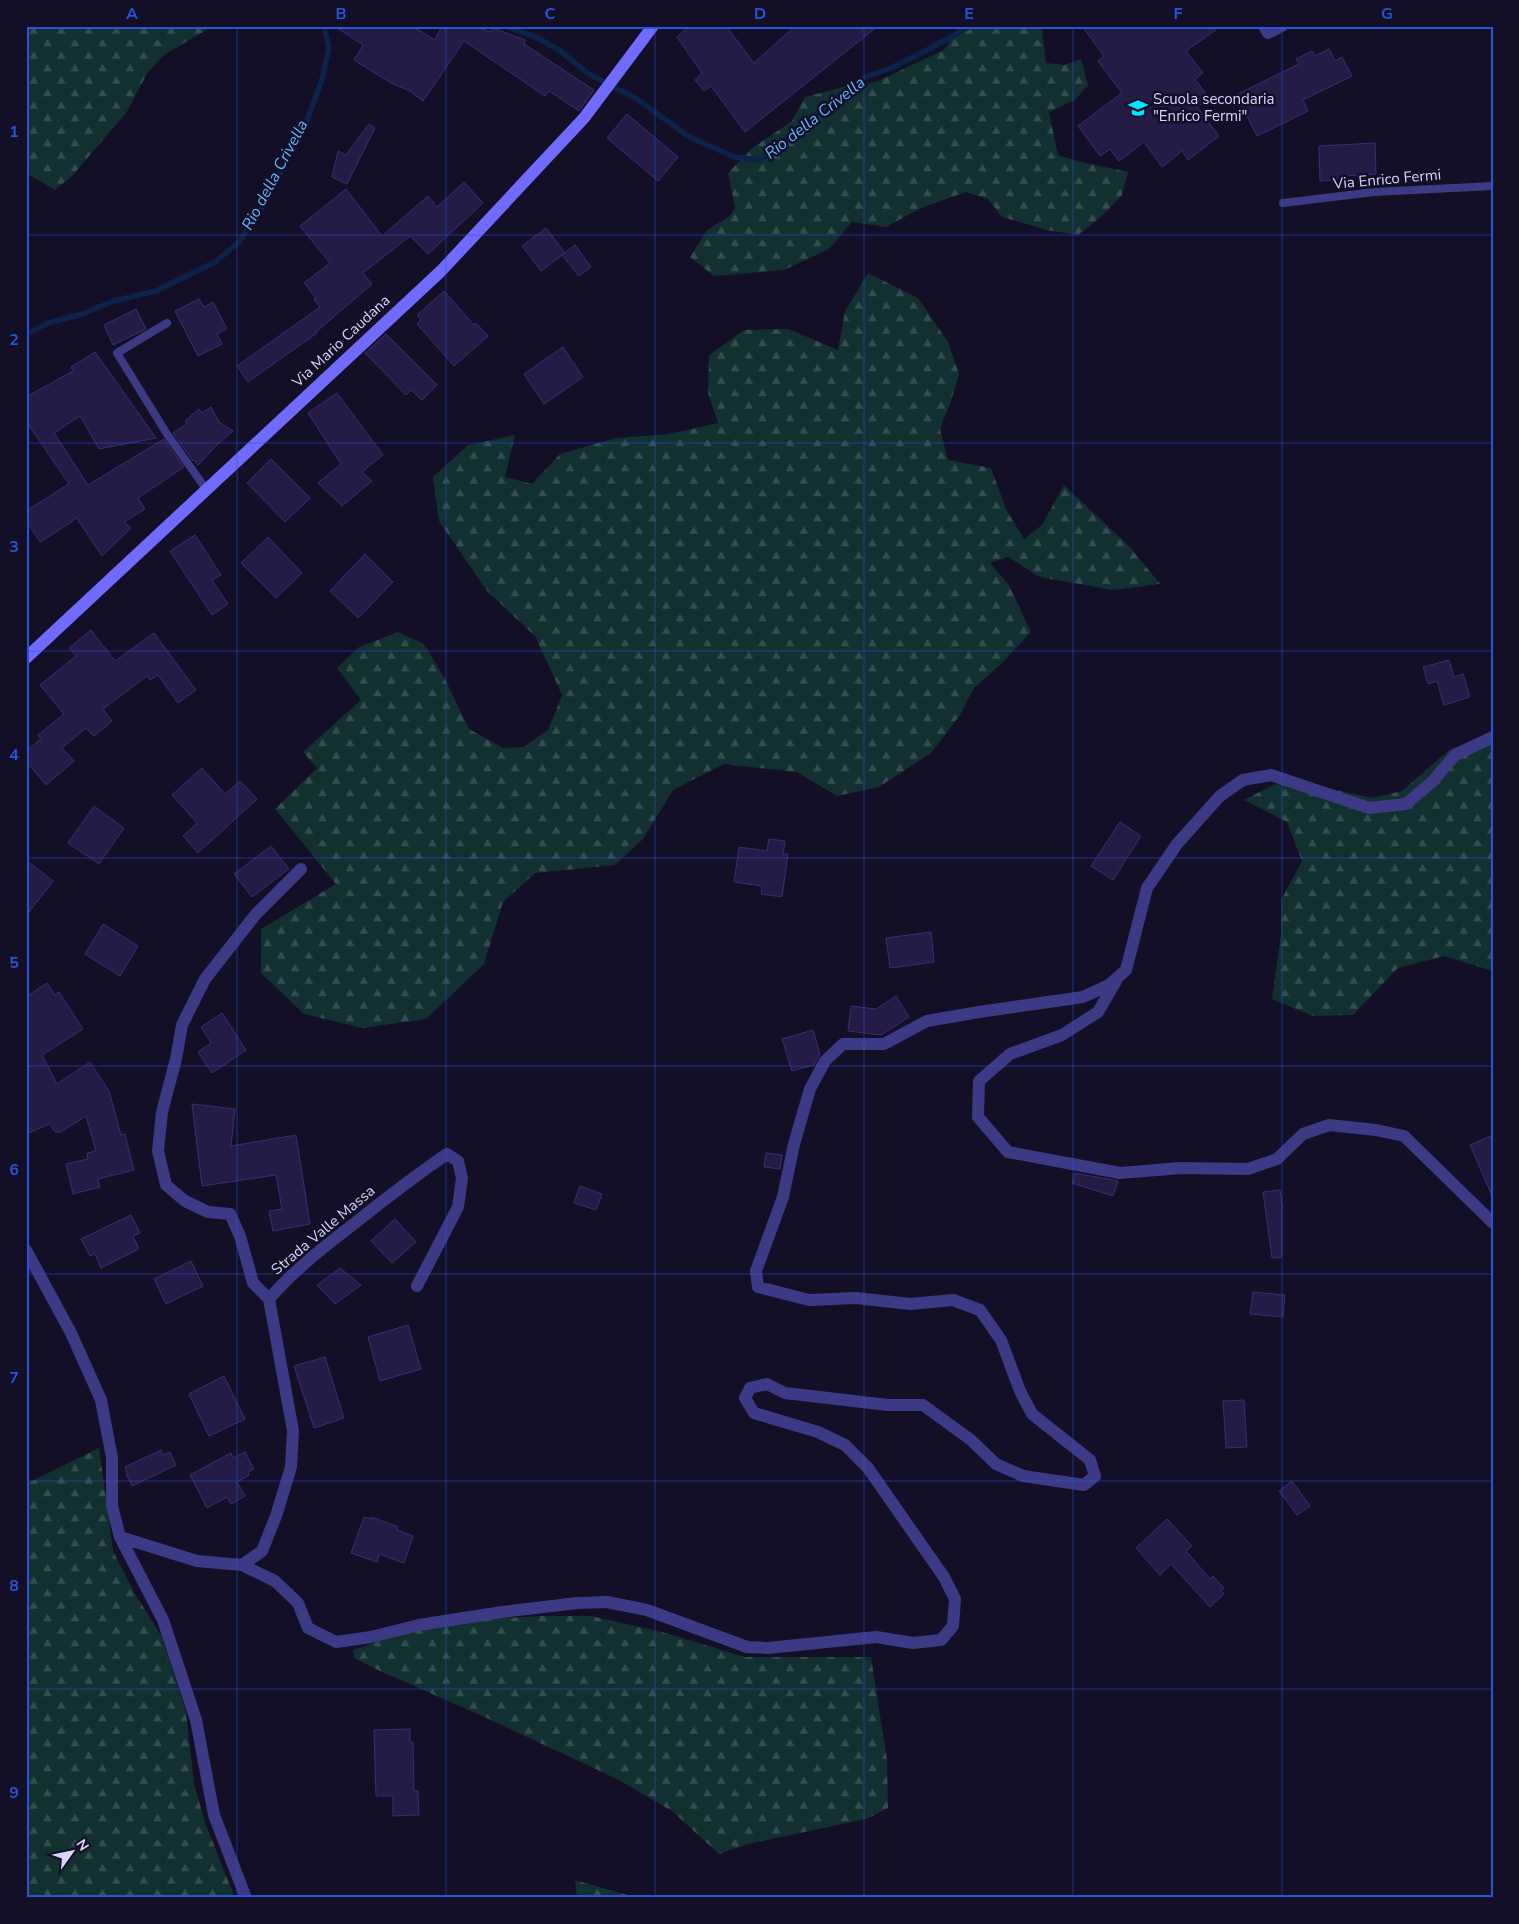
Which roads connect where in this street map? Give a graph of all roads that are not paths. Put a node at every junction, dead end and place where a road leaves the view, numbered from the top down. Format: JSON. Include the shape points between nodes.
{"nodes":[{"id":1,"x":653,"y":26,"type":"edge"},
{"id":2,"x":1264,"y":26,"type":"edge"},
{"id":3,"x":1282,"y":26,"type":"edge"},
{"id":4,"x":1493,"y":186,"type":"edge"},
{"id":5,"x":1283,"y":203,"type":"dead end"},
{"id":6,"x":168,"y":323,"type":"dead end"},
{"id":7,"x":206,"y":489,"type":"junction"},
{"id":8,"x":26,"y":658,"type":"edge"},
{"id":9,"x":1493,"y":736,"type":"edge"},
{"id":10,"x":301,"y":869,"type":"dead end"},
{"id":11,"x":1118,"y":977,"type":"junction"},
{"id":12,"x":1493,"y":1223,"type":"edge"},
{"id":13,"x":26,"y":1250,"type":"edge"},
{"id":14,"x":417,"y":1286,"type":"dead end"},
{"id":15,"x":269,"y":1299,"type":"junction"},
{"id":16,"x":120,"y":1537,"type":"junction"},
{"id":17,"x":242,"y":1565,"type":"junction"},
{"id":18,"x":246,"y":1898,"type":"edge"}],
"edges":[{"from":1,"to":7,"type":"main road","name":"Via Mario Caudana","via":[[584,118],[441,270]]},
{"from":2,"to":3,"type":"street","via":[[1268,33]]},
{"from":4,"to":5,"type":"lane","name":"Via Enrico Fermi","via":[[1374,192]]},
{"from":6,"to":7,"type":"lane","via":[[117,353],[167,434]]},
{"from":7,"to":8,"type":"main road","name":"Via Mario Caudana"},
{"from":9,"to":11,"type":"street","via":[[1455,755],[1433,781],[1406,804],[1369,808],[1271,775],[1243,780],[1220,796],[1195,823],[1147,888],[1126,970]]},
{"from":10,"to":15,"type":"street","via":[[256,914],[230,946],[202,987],[182,1025],[162,1112],[158,1152],[166,1185],[178,1196],[208,1212],[230,1214],[240,1236],[253,1283]]},
{"from":11,"to":12,"type":"street","via":[[1098,1012],[1062,1035],[1010,1054],[979,1081],[978,1117],[1008,1152],[1120,1173],[1181,1168],[1248,1169],[1277,1159],[1303,1134],[1329,1125],[1376,1130],[1404,1136]]},
{"from":11,"to":17,"type":"street","via":[[1083,997],[927,1021],[884,1044],[843,1044],[825,1061],[810,1089],[782,1197],[756,1271],[758,1287],[809,1300],[856,1298],[910,1304],[953,1300],[980,1310],[1001,1340],[1032,1414],[1090,1460],[1095,1476],[1084,1486],[1023,1476],[996,1464],[971,1440],[923,1406],[785,1393],[767,1384],[750,1388],[745,1398],[754,1413],[818,1432],[845,1445],[868,1468],[944,1577],[955,1599],[953,1626],[941,1640],[913,1642],[876,1637],[768,1648],[747,1647],[647,1610],[608,1602],[502,1612],[336,1642],[308,1628],[298,1602],[275,1581]]},
{"from":13,"to":16,"type":"street","via":[[71,1333],[101,1400],[112,1458],[112,1506]]},
{"from":14,"to":15,"type":"street","name":"Strada Valle Massa","via":[[458,1207],[462,1178],[458,1161],[447,1154],[320,1250]]},
{"from":15,"to":17,"type":"street","via":[[292,1432],[290,1467],[262,1551]]},
{"from":16,"to":17,"type":"street","via":[[197,1561]]},
{"from":16,"to":18,"type":"street","via":[[163,1620],[196,1720],[214,1815]]}]}
